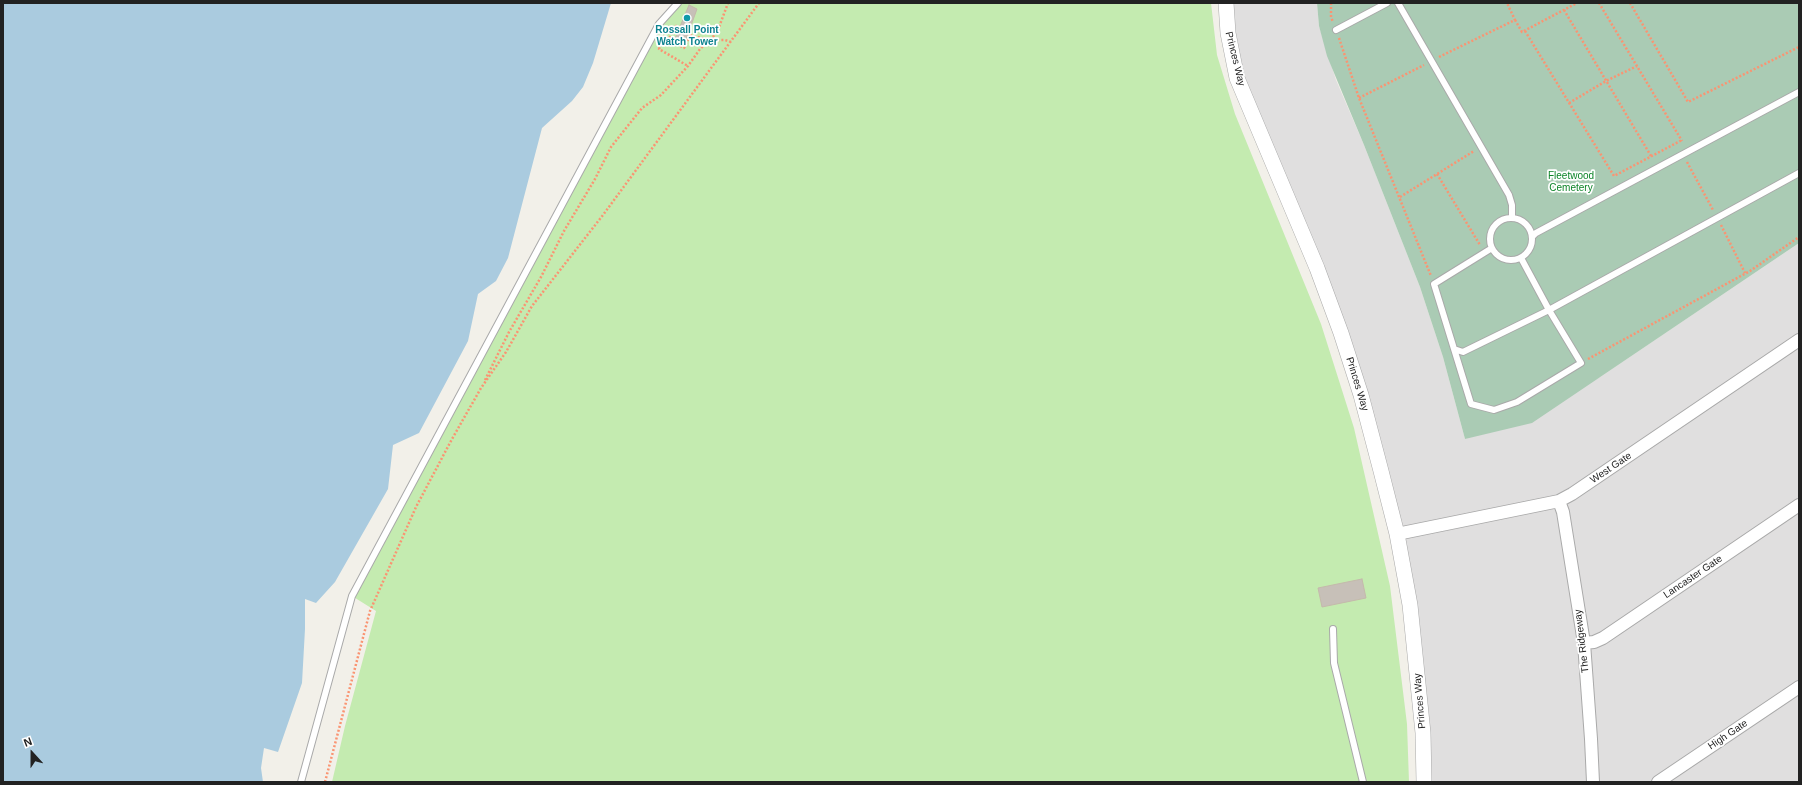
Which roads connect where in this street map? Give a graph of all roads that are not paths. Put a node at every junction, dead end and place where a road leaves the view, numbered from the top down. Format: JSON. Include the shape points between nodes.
{"nodes":[{"id":1,"x":678,"y":3,"type":"edge"},
{"id":2,"x":1226,"y":3,"type":"edge"},
{"id":3,"x":1387,"y":3,"type":"edge"},
{"id":4,"x":1398,"y":3,"type":"edge"},
{"id":5,"x":1336,"y":30,"type":"road end"},
{"id":6,"x":1799,"y":92,"type":"edge"},
{"id":7,"x":1799,"y":173,"type":"edge"},
{"id":8,"x":1512,"y":217,"type":"junction"},
{"id":9,"x":1533,"y":236,"type":"junction"},
{"id":10,"x":1492,"y":248,"type":"junction"},
{"id":11,"x":1521,"y":258,"type":"junction"},
{"id":12,"x":1549,"y":310,"type":"junction"},
{"id":13,"x":1799,"y":340,"type":"edge"},
{"id":14,"x":1454,"y":348,"type":"junction"},
{"id":15,"x":1559,"y":501,"type":"junction"},
{"id":16,"x":1799,"y":506,"type":"edge"},
{"id":17,"x":1397,"y":534,"type":"junction"},
{"id":18,"x":1333,"y":629,"type":"dead end"},
{"id":19,"x":1584,"y":643,"type":"junction"},
{"id":20,"x":1799,"y":687,"type":"edge"},
{"id":21,"x":301,"y":782,"type":"edge"},
{"id":22,"x":1363,"y":782,"type":"edge"},
{"id":23,"x":1424,"y":782,"type":"edge"},
{"id":24,"x":1592,"y":782,"type":"edge"},
{"id":25,"x":1658,"y":782,"type":"edge"}],
"edges":[{"from":1,"to":21,"type":"lane","via":[[659,24],[352,596]]},
{"from":2,"to":17,"type":"street","name":"Princes Way","via":[[1228,33],[1238,78],[1317,268],[1341,333],[1363,402]]},
{"from":3,"to":5,"type":"lane"},
{"from":4,"to":8,"type":"lane","via":[[1509,195]]},
{"from":6,"to":9,"type":"lane"},
{"from":7,"to":12,"type":"lane"},
{"from":8,"to":9,"type":"lane","via":[[1528,225]]},
{"from":8,"to":10,"type":"lane","via":[[1499,221],[1492,229]]},
{"from":9,"to":11,"type":"lane","via":[[1531,249]]},
{"from":10,"to":11,"type":"lane","via":[[1504,259]]},
{"from":10,"to":14,"type":"lane","via":[[1434,284]]},
{"from":11,"to":12,"type":"lane"},
{"from":12,"to":14,"type":"lane","via":[[1463,352]]},
{"from":12,"to":14,"type":"lane","via":[[1580,363],[1517,402],[1494,410],[1471,404]]},
{"from":13,"to":15,"type":"street","name":"West Gate"},
{"from":15,"to":17,"type":"street","name":"West Gate"},
{"from":15,"to":19,"type":"street","name":"The Ridgeway","via":[[1563,512]]},
{"from":16,"to":19,"type":"street","name":"Lancaster Gate","via":[[1602,638]]},
{"from":17,"to":23,"type":"street","name":"Princes Way","via":[[1410,605],[1416,658]]},
{"from":18,"to":22,"type":"lane","via":[[1334,663]]},
{"from":19,"to":24,"type":"street","name":"The Ridgeway"},
{"from":20,"to":25,"type":"street","name":"High Gate"}]}
